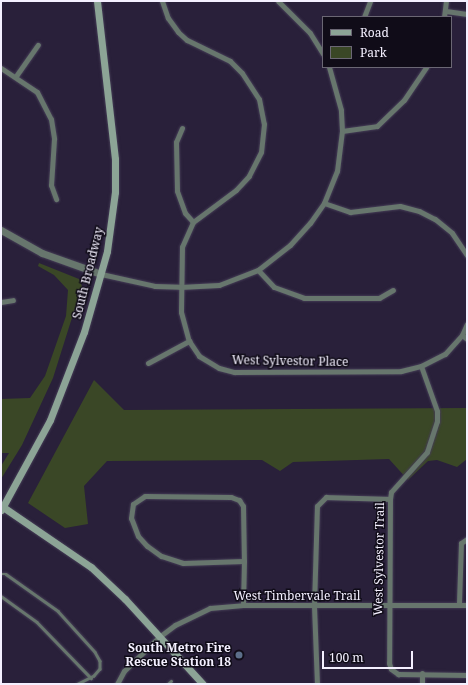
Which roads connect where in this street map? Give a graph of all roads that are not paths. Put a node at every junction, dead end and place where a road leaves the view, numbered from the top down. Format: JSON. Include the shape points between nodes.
{"nodes":[{"id":1,"x":97,"y":1,"type":"edge"},
{"id":2,"x":162,"y":1,"type":"edge"},
{"id":3,"x":278,"y":1,"type":"edge"},
{"id":4,"x":370,"y":1,"type":"edge"},
{"id":5,"x":446,"y":1,"type":"edge"},
{"id":6,"x":287,"y":3,"type":"edge"},
{"id":7,"x":446,"y":11,"type":"junction"},
{"id":8,"x":467,"y":14,"type":"edge"},
{"id":9,"x":364,"y":16,"type":"edge"},
{"id":10,"x":444,"y":16,"type":"edge"},
{"id":11,"x":38,"y":45,"type":"dead end"},
{"id":12,"x":322,"y":52,"type":"edge"},
{"id":13,"x":1,"y":68,"type":"edge"},
{"id":14,"x":329,"y":68,"type":"edge"},
{"id":15,"x":425,"y":68,"type":"edge"},
{"id":16,"x":16,"y":76,"type":"junction"},
{"id":17,"x":182,"y":128,"type":"dead end"},
{"id":18,"x":342,"y":131,"type":"junction"},
{"id":19,"x":56,"y":199,"type":"dead end"},
{"id":20,"x":324,"y":202,"type":"junction"},
{"id":21,"x":193,"y":222,"type":"junction"},
{"id":22,"x":1,"y":230,"type":"edge"},
{"id":23,"x":467,"y":254,"type":"edge"},
{"id":24,"x":258,"y":270,"type":"junction"},
{"id":25,"x":101,"y":274,"type":"junction"},
{"id":26,"x":180,"y":287,"type":"junction"},
{"id":27,"x":394,"y":290,"type":"dead end"},
{"id":28,"x":13,"y":300,"type":"dead end"},
{"id":29,"x":1,"y":302,"type":"edge"},
{"id":30,"x":467,"y":324,"type":"edge"},
{"id":31,"x":462,"y":335,"type":"junction"},
{"id":32,"x":467,"y":339,"type":"edge"},
{"id":33,"x":189,"y":341,"type":"junction"},
{"id":34,"x":148,"y":363,"type":"dead end"},
{"id":35,"x":422,"y":366,"type":"junction"},
{"id":36,"x":390,"y":499,"type":"junction"},
{"id":37,"x":2,"y":507,"type":"edge"},
{"id":38,"x":467,"y":539,"type":"edge"},
{"id":39,"x":244,"y":561,"type":"junction"},
{"id":40,"x":1,"y":574,"type":"edge"},
{"id":41,"x":1,"y":596,"type":"edge"},
{"id":42,"x":459,"y":604,"type":"junction"},
{"id":43,"x":243,"y":605,"type":"junction"},
{"id":44,"x":467,"y":605,"type":"edge"},
{"id":45,"x":314,"y":606,"type":"junction"},
{"id":46,"x":388,"y":606,"type":"junction"},
{"id":47,"x":159,"y":636,"type":"junction"},
{"id":48,"x":422,"y":673,"type":"junction"},
{"id":49,"x":467,"y":675,"type":"edge"},
{"id":50,"x":90,"y":678,"type":"junction"},
{"id":51,"x":171,"y":681,"type":"dead end"},
{"id":52,"x":78,"y":684,"type":"edge"},
{"id":53,"x":117,"y":684,"type":"edge"},
{"id":54,"x":168,"y":684,"type":"edge"},
{"id":55,"x":203,"y":684,"type":"edge"},
{"id":56,"x":317,"y":684,"type":"edge"},
{"id":57,"x":422,"y":684,"type":"edge"}],
"edges":[{"from":1,"to":25,"type":"main road","name":"South Broadway","via":[[115,159],[113,218]]},
{"from":2,"to":21,"type":"street","name":"West Sylvestor Place","via":[[168,18],[178,32],[187,40],[230,61],[242,73],[259,99],[264,124],[261,152],[249,176],[236,190]]},
{"from":3,"to":6,"type":"street"},
{"from":4,"to":9,"type":"street"},
{"from":5,"to":7,"type":"street"},
{"from":6,"to":12,"type":"street"},
{"from":7,"to":8,"type":"street"},
{"from":7,"to":10,"type":"street"},
{"from":11,"to":16,"type":"street"},
{"from":13,"to":16,"type":"street"},
{"from":14,"to":18,"type":"street","via":[[341,110]]},
{"from":15,"to":18,"type":"street","via":[[404,100],[378,126]]},
{"from":16,"to":19,"type":"street","via":[[36,92],[51,119],[54,139],[51,185]]},
{"from":17,"to":21,"type":"street","via":[[176,142],[177,191],[185,213]]},
{"from":18,"to":20,"type":"street","via":[[337,171]]},
{"from":20,"to":23,"type":"street","via":[[350,212],[400,206],[419,211],[452,232]]},
{"from":20,"to":24,"type":"street","via":[[310,223],[290,245]]},
{"from":21,"to":26,"type":"street","name":"West Sylvestor Place","via":[[182,247]]},
{"from":22,"to":25,"type":"street","via":[[42,253]]},
{"from":24,"to":26,"type":"street","via":[[219,285]]},
{"from":24,"to":27,"type":"street","via":[[274,287],[304,298],[379,298]]},
{"from":25,"to":26,"type":"street","via":[[141,283]]},
{"from":25,"to":37,"type":"main road","name":"South Broadway","via":[[84,332],[51,419]]},
{"from":26,"to":33,"type":"street","name":"West Sylvestor Place","via":[[181,312]]},
{"from":28,"to":29,"type":"street"},
{"from":30,"to":31,"type":"street","name":"West Sylvestor Place"},
{"from":31,"to":32,"type":"street"},
{"from":31,"to":35,"type":"street","name":"West Sylvestor Place","via":[[445,354]]},
{"from":33,"to":34,"type":"street"},
{"from":33,"to":35,"type":"street","name":"West Sylvestor Place","via":[[199,356],[219,368],[234,372],[401,371]]},
{"from":35,"to":36,"type":"street","name":"West Sylvestor Trail","via":[[437,411],[436,428],[426,452],[391,492]]},
{"from":36,"to":45,"type":"street","via":[[326,497],[317,506]]},
{"from":36,"to":46,"type":"street","name":"West Sylvestor Trail"},
{"from":37,"to":47,"type":"main road","via":[[91,567]]},
{"from":38,"to":42,"type":"street","via":[[461,543]]},
{"from":39,"to":39,"type":"street","via":[[243,506],[239,500],[231,497],[145,496],[132,504],[131,518],[138,536],[161,556],[183,563]]},
{"from":39,"to":43,"type":"street"},
{"from":40,"to":50,"type":"lane","via":[[6,574],[47,602],[75,628],[100,661],[100,669]]},
{"from":41,"to":50,"type":"lane","via":[[36,622]]},
{"from":42,"to":44,"type":"street","name":"West Timbervale Trail"},
{"from":42,"to":46,"type":"street","name":"West Timbervale Trail"},
{"from":43,"to":45,"type":"street","name":"West Timbervale Trail"},
{"from":43,"to":47,"type":"street","name":"West Timbervale Trail","via":[[210,608],[175,624]]},
{"from":45,"to":46,"type":"street","name":"West Timbervale Trail"},
{"from":45,"to":56,"type":"street"},
{"from":46,"to":48,"type":"street","name":"West Sylvestor Trail","via":[[391,669],[398,674]]},
{"from":47,"to":53,"type":"street","name":"West Timbervale Trail","via":[[124,671]]},
{"from":47,"to":55,"type":"main road"},
{"from":48,"to":49,"type":"street","name":"West Sylvestor Trail"},
{"from":48,"to":57,"type":"street"},
{"from":50,"to":52,"type":"lane"},
{"from":51,"to":54,"type":"lane"}]}
